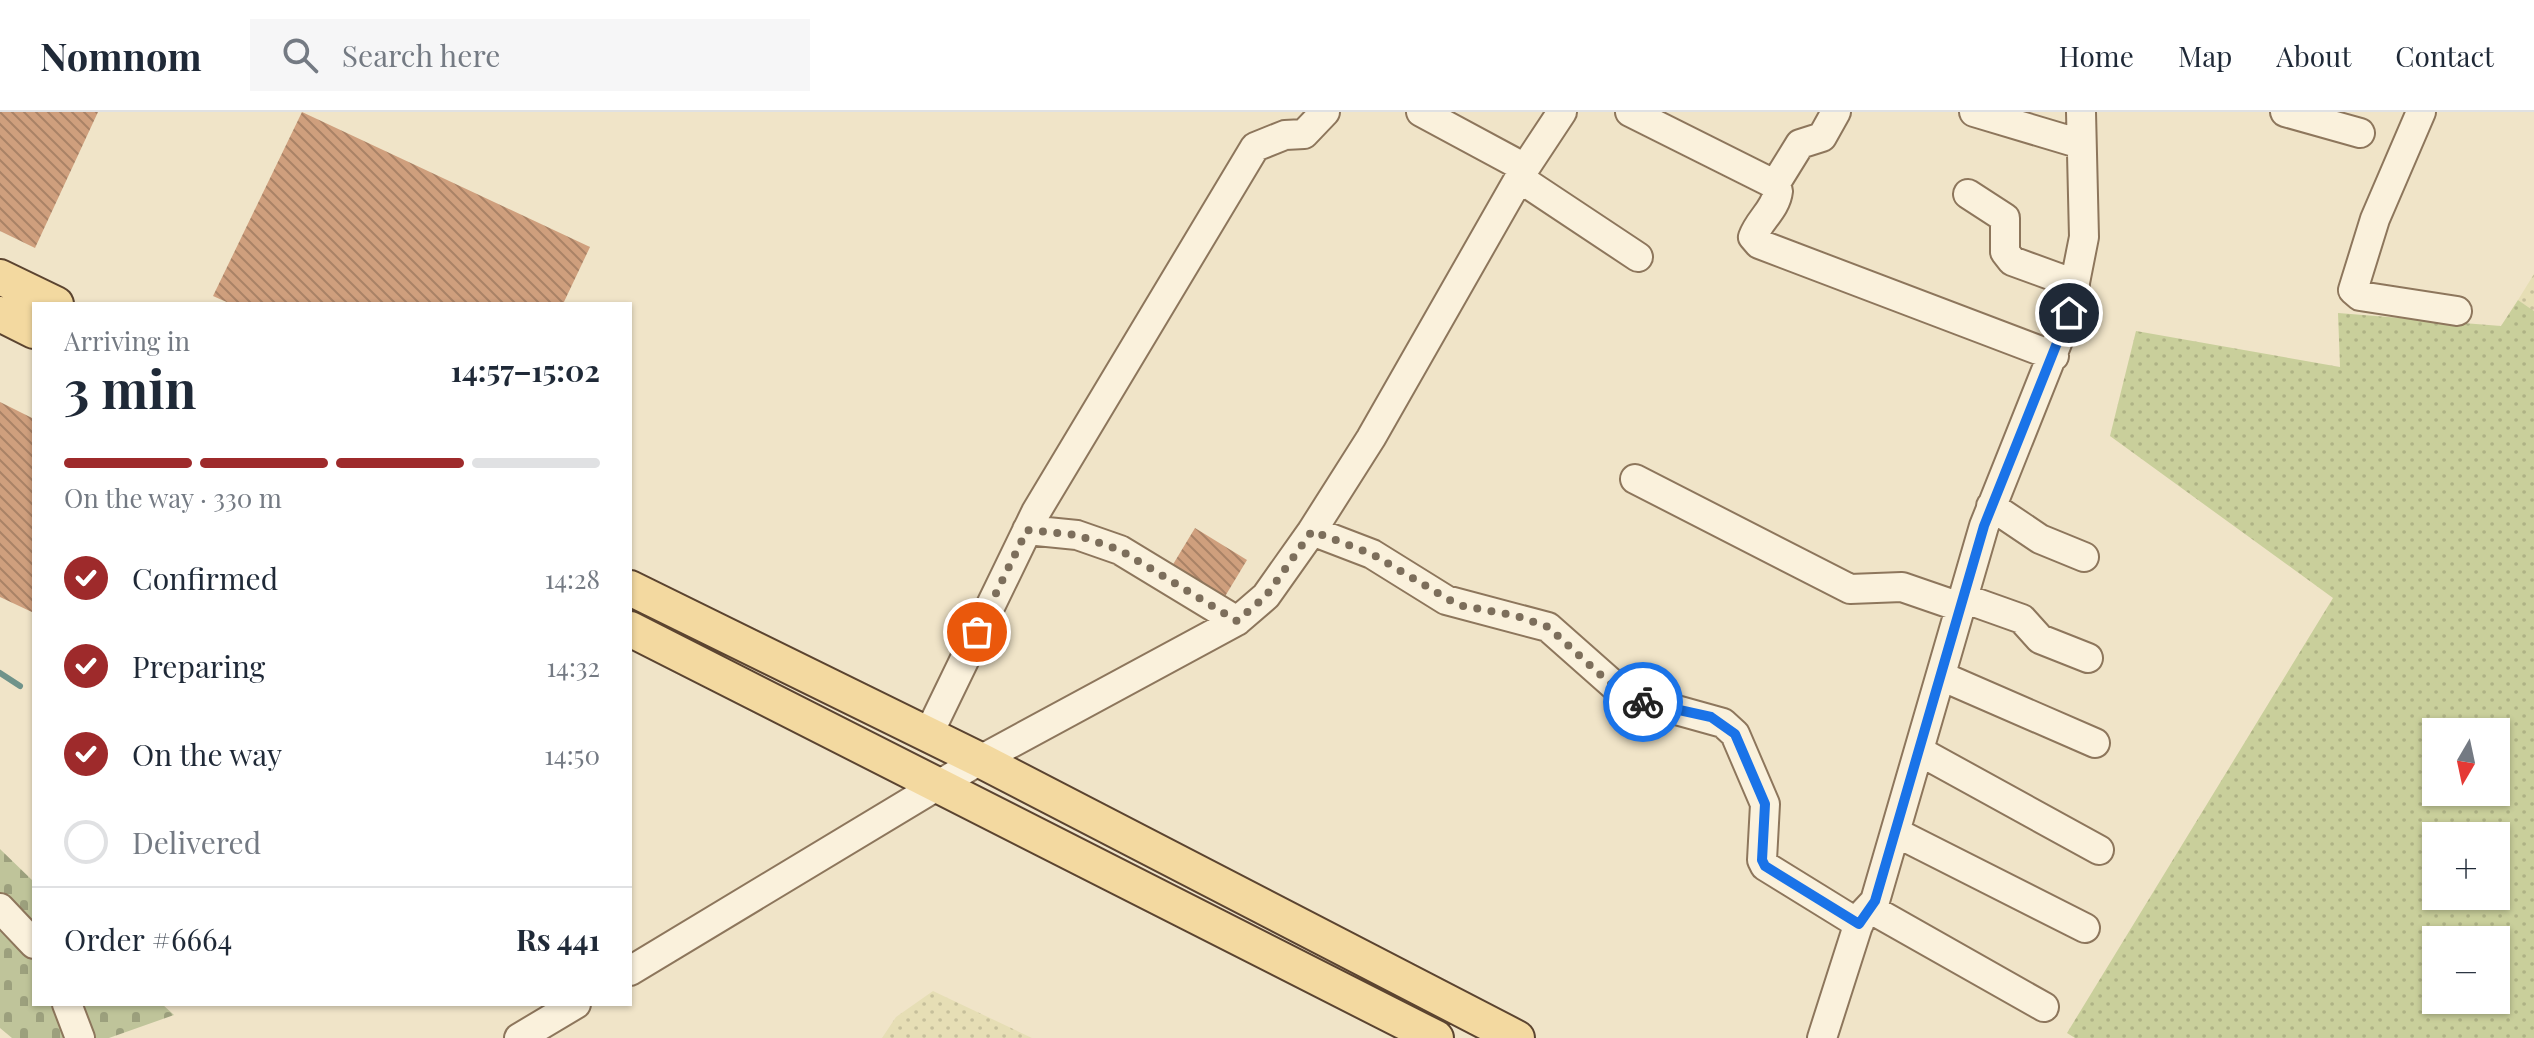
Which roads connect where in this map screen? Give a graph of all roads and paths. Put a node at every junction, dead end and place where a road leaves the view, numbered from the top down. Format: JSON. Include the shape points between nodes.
{"nodes":[{"id":1,"x":1325,"y":112,"type":"edge"},
{"id":2,"x":1421,"y":112,"type":"edge"},
{"id":3,"x":1562,"y":112,"type":"edge"},
{"id":4,"x":1630,"y":112,"type":"edge"},
{"id":5,"x":1836,"y":112,"type":"edge"},
{"id":6,"x":1974,"y":112,"type":"edge"},
{"id":7,"x":2081,"y":112,"type":"edge"},
{"id":8,"x":2285,"y":112,"type":"edge"},
{"id":9,"x":2421,"y":112,"type":"edge"},
{"id":10,"x":2360,"y":133,"type":"dead end"},
{"id":11,"x":2081,"y":144,"type":"junction"},
{"id":12,"x":1522,"y":173,"type":"junction"},
{"id":13,"x":1774,"y":186,"type":"junction"},
{"id":14,"x":1968,"y":194,"type":"dead end"},
{"id":15,"x":1638,"y":257,"type":"dead end"},
{"id":16,"x":0,"y":277,"type":"edge"},
{"id":17,"x":2075,"y":284,"type":"junction"},
{"id":18,"x":52,"y":302,"type":"edge"},
{"id":19,"x":2457,"y":311,"type":"dead end"},
{"id":20,"x":0,"y":314,"type":"edge"},
{"id":21,"x":32,"y":330,"type":"edge"},
{"id":22,"x":2054,"y":356,"type":"junction"},
{"id":23,"x":1635,"y":479,"type":"dead end"},
{"id":24,"x":1991,"y":506,"type":"junction"},
{"id":25,"x":1027,"y":530,"type":"junction"},
{"id":26,"x":1312,"y":531,"type":"junction"},
{"id":27,"x":2084,"y":557,"type":"dead end"},
{"id":28,"x":632,"y":589,"type":"edge"},
{"id":29,"x":1962,"y":602,"type":"junction"},
{"id":30,"x":1237,"y":621,"type":"junction"},
{"id":31,"x":632,"y":630,"type":"edge"},
{"id":32,"x":2088,"y":658,"type":"dead end"},
{"id":33,"x":1941,"y":676,"type":"junction"},
{"id":34,"x":928,"y":735,"type":"junction"},
{"id":35,"x":2095,"y":743,"type":"dead end"},
{"id":36,"x":1919,"y":751,"type":"junction"},
{"id":37,"x":980,"y":760,"type":"junction"},
{"id":38,"x":940,"y":784,"type":"junction"},
{"id":39,"x":1895,"y":832,"type":"junction"},
{"id":40,"x":2099,"y":850,"type":"dead end"},
{"id":41,"x":0,"y":908,"type":"edge"},
{"id":42,"x":1864,"y":916,"type":"junction"},
{"id":43,"x":2085,"y":928,"type":"dead end"},
{"id":44,"x":32,"y":942,"type":"edge"},
{"id":45,"x":632,"y":970,"type":"edge"},
{"id":46,"x":68,"y":1006,"type":"edge"},
{"id":47,"x":573,"y":1006,"type":"edge"},
{"id":48,"x":2044,"y":1007,"type":"dead end"},
{"id":49,"x":80,"y":1038,"type":"edge"},
{"id":50,"x":519,"y":1038,"type":"edge"},
{"id":51,"x":1436,"y":1038,"type":"edge"},
{"id":52,"x":1517,"y":1038,"type":"edge"},
{"id":53,"x":1822,"y":1038,"type":"edge"}],
"edges":[{"from":1,"to":25,"type":"street","via":[[1304,134],[1255,147]]},
{"from":2,"to":12,"type":"street"},
{"from":3,"to":12,"type":"street"},
{"from":4,"to":13,"type":"street"},
{"from":5,"to":13,"type":"street","via":[[1822,137],[1800,144]]},
{"from":6,"to":11,"type":"street"},
{"from":7,"to":11,"type":"street"},
{"from":8,"to":10,"type":"street"},
{"from":9,"to":19,"type":"street","via":[[2375,219],[2353,290],[2360,296]]},
{"from":11,"to":17,"type":"street","via":[[2084,237]]},
{"from":12,"to":15,"type":"street"},
{"from":12,"to":26,"type":"street"},
{"from":13,"to":22,"type":"street","via":[[1777,199],[1753,237],[1759,244]]},
{"from":14,"to":17,"type":"street","via":[[2005,218],[2005,252],[2012,261]]},
{"from":16,"to":18,"type":"main road"},
{"from":17,"to":22,"type":"street"},
{"from":20,"to":21,"type":"main road"},
{"from":22,"to":24,"type":"street"},
{"from":23,"to":29,"type":"street","via":[[1850,589],[1902,587]]},
{"from":24,"to":27,"type":"street","via":[[2040,539]]},
{"from":24,"to":29,"type":"street"},
{"from":25,"to":30,"type":"street","via":[[1077,535],[1120,550]]},
{"from":25,"to":34,"type":"street"},
{"from":26,"to":30,"type":"street","via":[[1266,596]]},
{"from":26,"to":42,"type":"street","via":[[1372,554],[1458,605],[1548,627],[1626,696],[1723,723],[1735,734],[1765,804],[1765,866]]},
{"from":28,"to":34,"type":"main road"},
{"from":29,"to":32,"type":"street","via":[[2022,619],[2040,639]]},
{"from":29,"to":33,"type":"street"},
{"from":30,"to":37,"type":"street"},
{"from":31,"to":38,"type":"main road"},
{"from":33,"to":35,"type":"street"},
{"from":33,"to":36,"type":"street"},
{"from":34,"to":37,"type":"main road"},
{"from":36,"to":39,"type":"street"},
{"from":36,"to":40,"type":"street"},
{"from":37,"to":38,"type":"street"},
{"from":37,"to":52,"type":"main road"},
{"from":38,"to":45,"type":"street"},
{"from":38,"to":51,"type":"main road"},
{"from":39,"to":42,"type":"street","via":[[1875,901]]},
{"from":39,"to":43,"type":"street"},
{"from":41,"to":44,"type":"street"},
{"from":42,"to":48,"type":"street"},
{"from":42,"to":53,"type":"street"},
{"from":46,"to":49,"type":"street"},
{"from":47,"to":50,"type":"street"}]}
